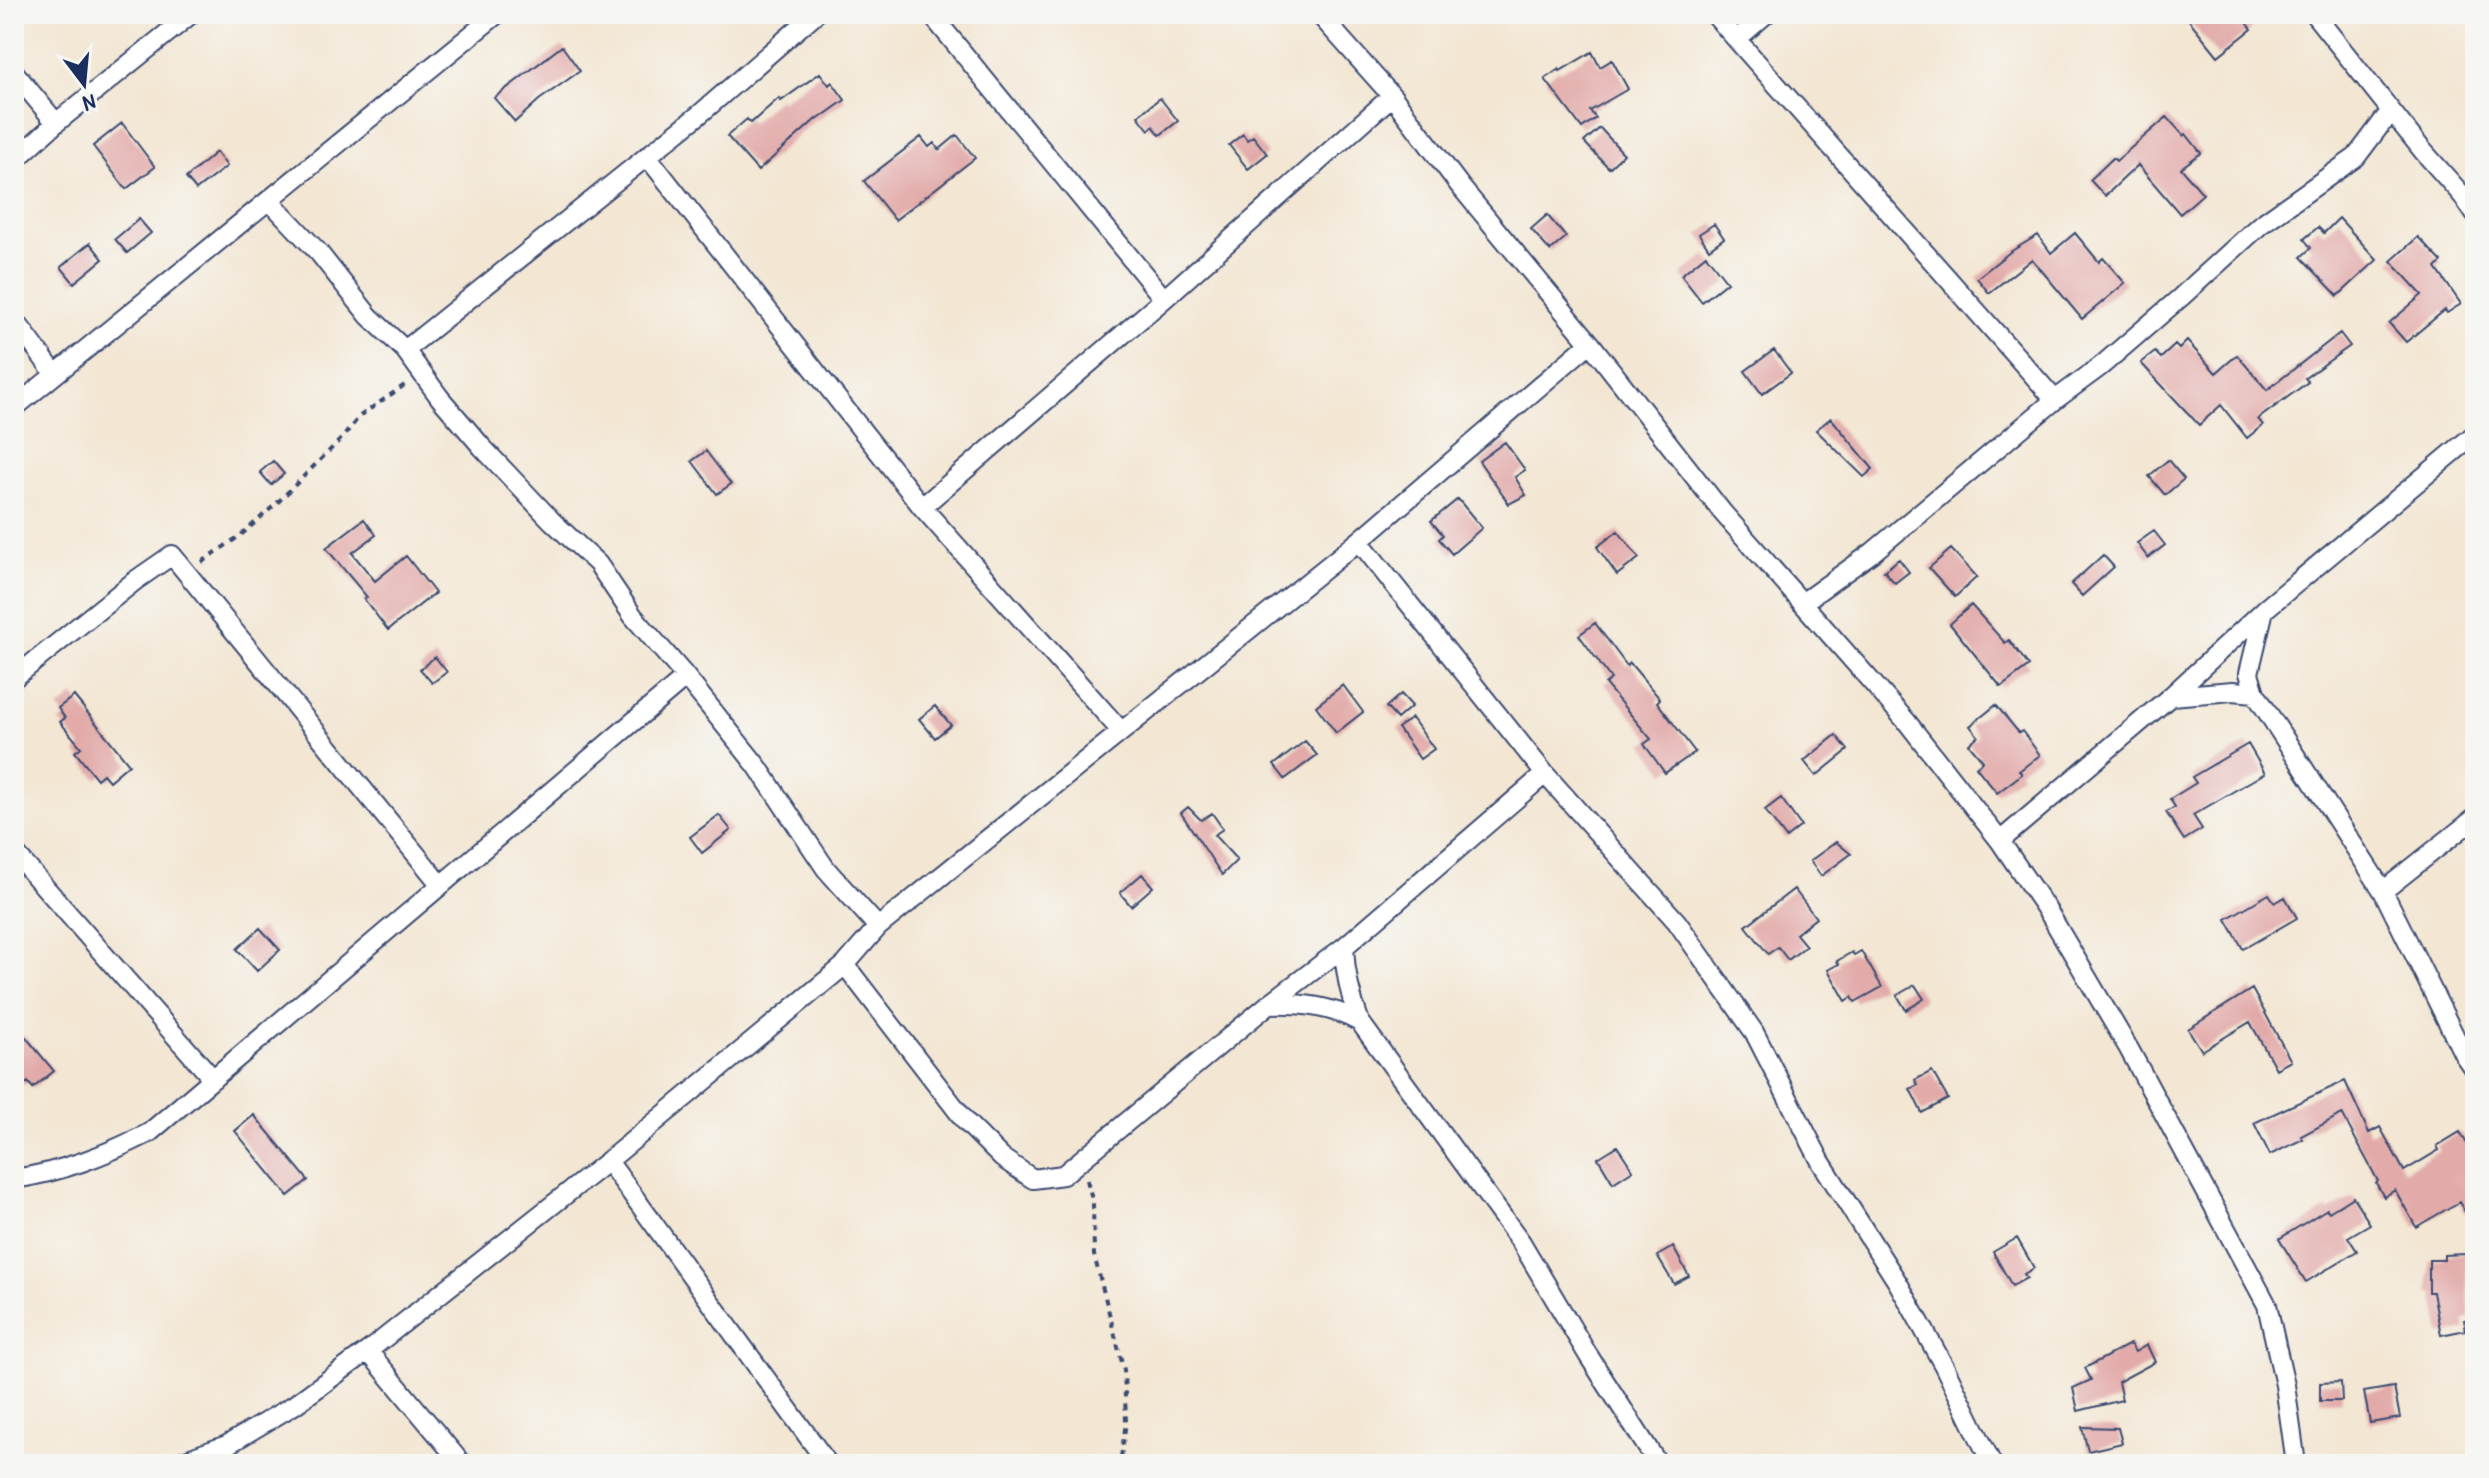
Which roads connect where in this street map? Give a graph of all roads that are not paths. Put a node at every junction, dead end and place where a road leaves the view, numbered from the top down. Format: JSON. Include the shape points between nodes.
{"nodes":[{"id":1,"x":191,"y":14,"type":"edge"},
{"id":2,"x":497,"y":14,"type":"edge"},
{"id":3,"x":815,"y":14,"type":"edge"},
{"id":4,"x":931,"y":14,"type":"edge"},
{"id":5,"x":1319,"y":14,"type":"edge"},
{"id":6,"x":1714,"y":14,"type":"edge"},
{"id":7,"x":1766,"y":14,"type":"edge"},
{"id":8,"x":2314,"y":14,"type":"edge"},
{"id":9,"x":1737,"y":39,"type":"junction"},
{"id":10,"x":14,"y":72,"type":"edge"},
{"id":11,"x":1392,"y":96,"type":"junction"},
{"id":12,"x":2390,"y":112,"type":"junction"},
{"id":13,"x":56,"y":123,"type":"junction"},
{"id":14,"x":647,"y":156,"type":"junction"},
{"id":15,"x":14,"y":161,"type":"edge"},
{"id":16,"x":269,"y":200,"type":"junction"},
{"id":17,"x":2475,"y":214,"type":"edge"},
{"id":18,"x":1164,"y":299,"type":"junction"},
{"id":19,"x":14,"y":319,"type":"edge"},
{"id":20,"x":1590,"y":343,"type":"junction"},
{"id":21,"x":405,"y":350,"type":"junction"},
{"id":22,"x":55,"y":374,"type":"junction"},
{"id":23,"x":2055,"y":400,"type":"junction"},
{"id":24,"x":14,"y":408,"type":"edge"},
{"id":25,"x":2475,"y":434,"type":"edge"},
{"id":26,"x":922,"y":507,"type":"junction"},
{"id":27,"x":1359,"y":541,"type":"junction"},
{"id":28,"x":1802,"y":603,"type":"junction"},
{"id":29,"x":2264,"y":610,"type":"junction"},
{"id":30,"x":686,"y":677,"type":"junction"},
{"id":31,"x":14,"y":678,"type":"edge"},
{"id":32,"x":2255,"y":693,"type":"junction"},
{"id":33,"x":2171,"y":696,"type":"junction"},
{"id":34,"x":1121,"y":731,"type":"junction"},
{"id":35,"x":1545,"y":774,"type":"junction"},
{"id":36,"x":2475,"y":818,"type":"edge"},
{"id":37,"x":2000,"y":841,"type":"junction"},
{"id":38,"x":14,"y":852,"type":"edge"},
{"id":39,"x":441,"y":885,"type":"junction"},
{"id":40,"x":2383,"y":891,"type":"junction"},
{"id":41,"x":878,"y":927,"type":"junction"},
{"id":42,"x":1344,"y":947,"type":"junction"},
{"id":43,"x":845,"y":965,"type":"junction"},
{"id":44,"x":1269,"y":1004,"type":"junction"},
{"id":45,"x":1360,"y":1022,"type":"junction"},
{"id":46,"x":2475,"y":1071,"type":"edge"},
{"id":47,"x":213,"y":1079,"type":"junction"},
{"id":48,"x":608,"y":1161,"type":"junction"},
{"id":49,"x":14,"y":1179,"type":"edge"},
{"id":50,"x":368,"y":1351,"type":"junction"},
{"id":51,"x":174,"y":1464,"type":"edge"},
{"id":52,"x":462,"y":1464,"type":"edge"},
{"id":53,"x":828,"y":1464,"type":"edge"},
{"id":54,"x":1658,"y":1464,"type":"edge"},
{"id":55,"x":1992,"y":1464,"type":"edge"},
{"id":56,"x":2296,"y":1464,"type":"edge"}],
"edges":[{"from":1,"to":13,"type":"street"},
{"from":2,"to":16,"type":"street"},
{"from":3,"to":14,"type":"street"},
{"from":4,"to":18,"type":"street"},
{"from":5,"to":11,"type":"street"},
{"from":6,"to":9,"type":"street"},
{"from":7,"to":9,"type":"street"},
{"from":8,"to":12,"type":"street"},
{"from":9,"to":23,"type":"street"},
{"from":10,"to":13,"type":"street"},
{"from":11,"to":18,"type":"street"},
{"from":11,"to":20,"type":"street"},
{"from":12,"to":17,"type":"street"},
{"from":12,"to":23,"type":"street","via":[[2356,157],[2260,225]]},
{"from":13,"to":15,"type":"street"},
{"from":14,"to":21,"type":"street"},
{"from":14,"to":26,"type":"street"},
{"from":16,"to":21,"type":"street"},
{"from":16,"to":22,"type":"street"},
{"from":18,"to":26,"type":"street"},
{"from":19,"to":22,"type":"street"},
{"from":20,"to":27,"type":"street"},
{"from":20,"to":28,"type":"street","via":[[1723,513]]},
{"from":21,"to":30,"type":"street","via":[[482,447],[598,564],[633,616]]},
{"from":22,"to":24,"type":"street"},
{"from":23,"to":28,"type":"street","via":[[1873,552]]},
{"from":25,"to":29,"type":"street"},
{"from":26,"to":34,"type":"street"},
{"from":27,"to":34,"type":"street"},
{"from":27,"to":35,"type":"street"},
{"from":28,"to":37,"type":"street","via":[[1907,722]]},
{"from":29,"to":32,"type":"street","via":[[2249,673]]},
{"from":29,"to":33,"type":"street"},
{"from":30,"to":39,"type":"street"},
{"from":30,"to":41,"type":"street","via":[[757,766],[826,869]]},
{"from":31,"to":39,"type":"street","via":[[172,555]]},
{"from":32,"to":33,"type":"street"},
{"from":32,"to":40,"type":"street"},
{"from":33,"to":37,"type":"street"},
{"from":34,"to":41,"type":"street"},
{"from":35,"to":42,"type":"street"},
{"from":35,"to":55,"type":"street","via":[[1677,922],[1754,1032],[1821,1162],[1944,1366]]},
{"from":36,"to":40,"type":"street"},
{"from":37,"to":56,"type":"street","via":[[2129,1049],[2267,1305]]},
{"from":38,"to":47,"type":"street"},
{"from":39,"to":47,"type":"street"},
{"from":40,"to":46,"type":"street"},
{"from":41,"to":43,"type":"street"},
{"from":42,"to":44,"type":"street"},
{"from":42,"to":45,"type":"street","via":[[1348,986]]},
{"from":43,"to":44,"type":"street","via":[[966,1122],[1002,1158],[1033,1179],[1063,1175]]},
{"from":43,"to":48,"type":"street"},
{"from":44,"to":45,"type":"street","via":[[1314,1005]]},
{"from":45,"to":54,"type":"street","via":[[1521,1242]]},
{"from":47,"to":49,"type":"street","via":[[149,1133],[98,1158]]},
{"from":48,"to":50,"type":"street"},
{"from":48,"to":53,"type":"street"},
{"from":50,"to":51,"type":"street","via":[[241,1437]]},
{"from":50,"to":52,"type":"street"}]}
